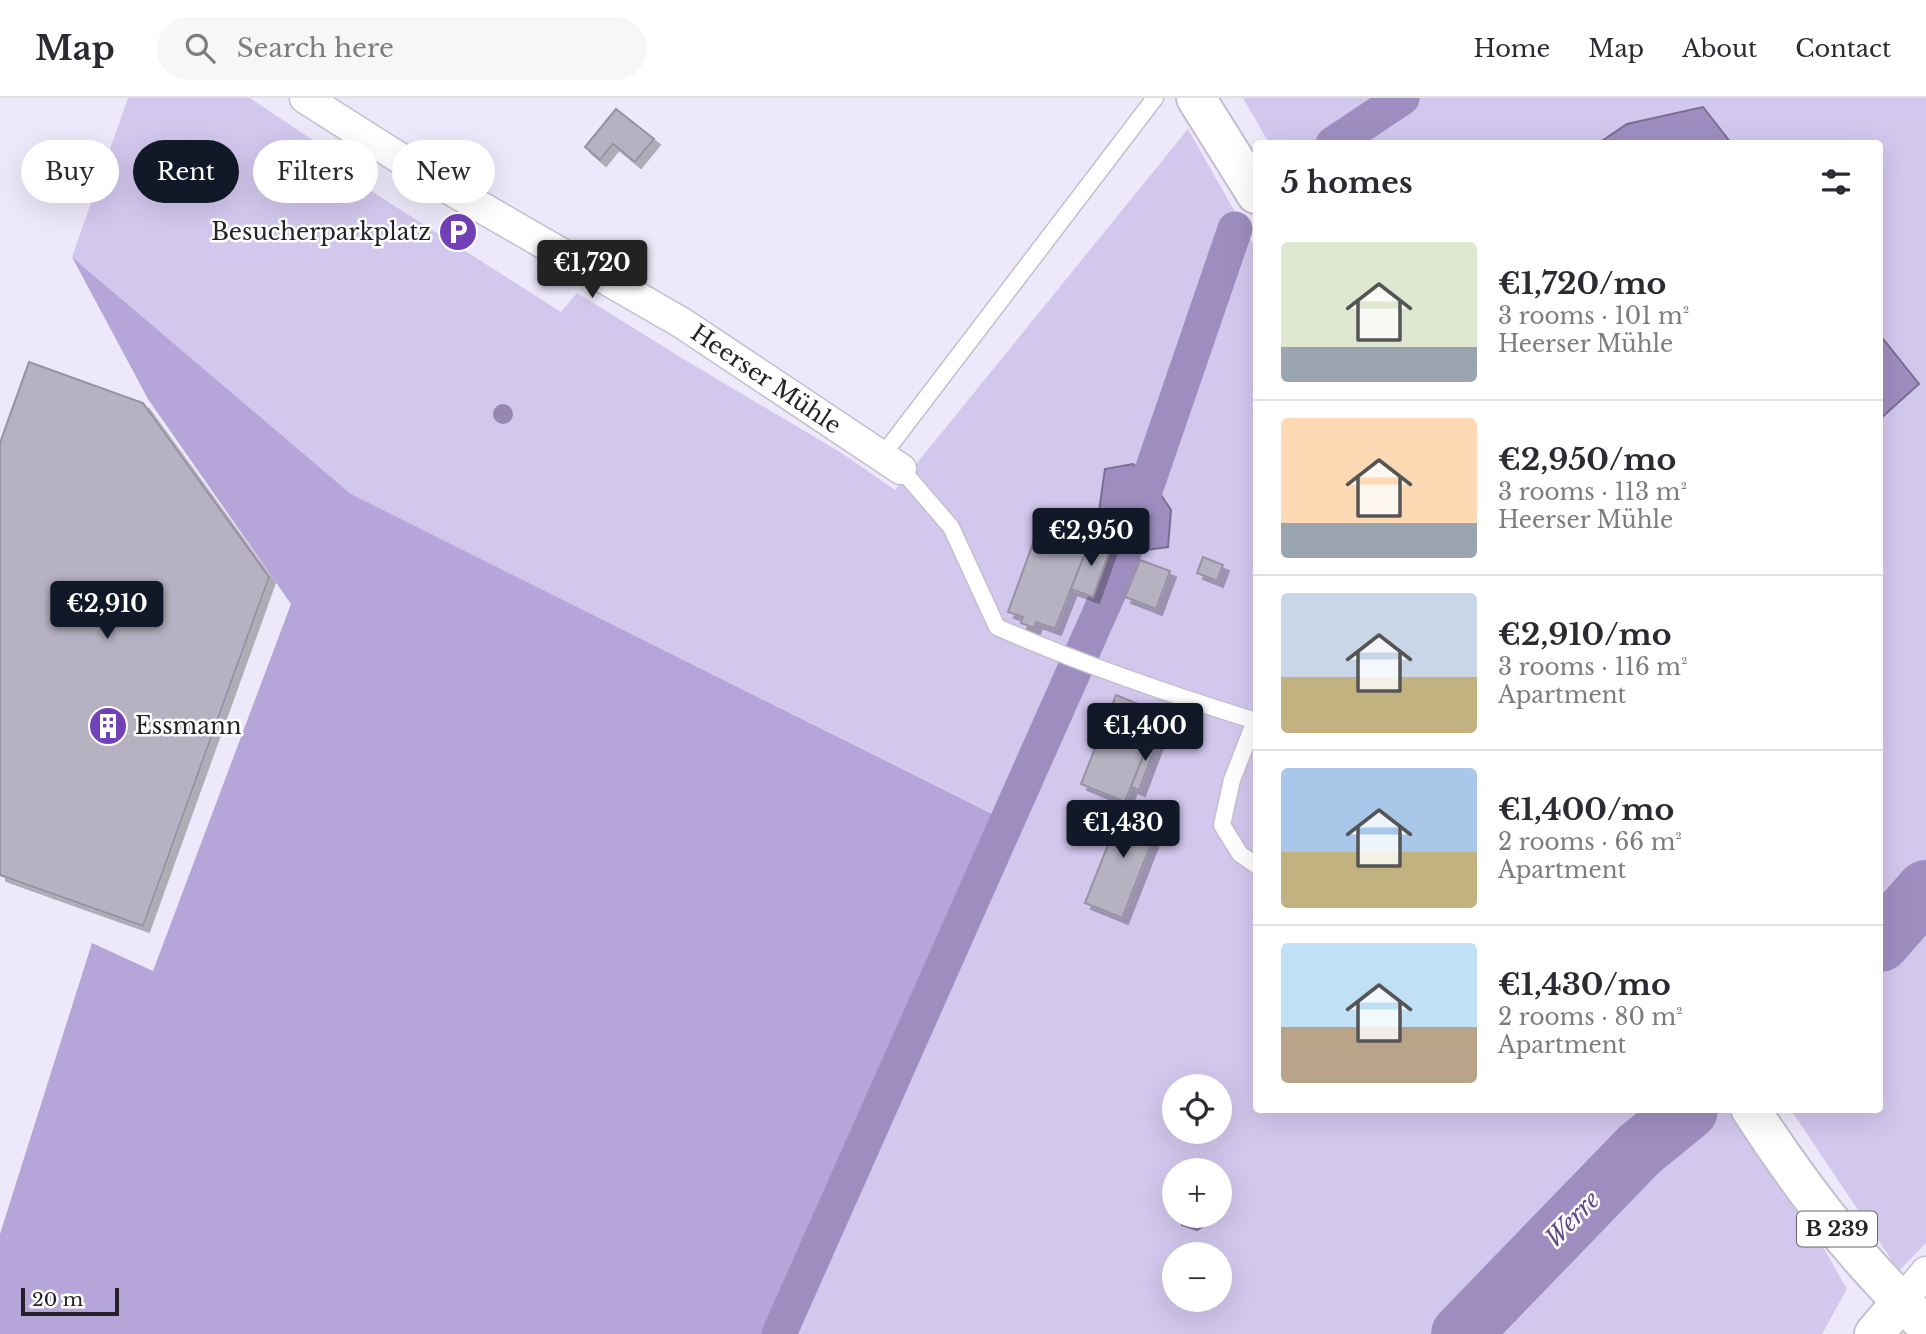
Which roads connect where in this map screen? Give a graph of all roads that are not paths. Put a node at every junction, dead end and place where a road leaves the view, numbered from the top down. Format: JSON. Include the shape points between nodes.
{"nodes":[{"id":1,"x":305,"y":98,"type":"edge"},
{"id":2,"x":1155,"y":98,"type":"edge"},
{"id":3,"x":1196,"y":98,"type":"edge"},
{"id":4,"x":1253,"y":189,"type":"edge"},
{"id":5,"x":891,"y":462,"type":"junction"},
{"id":6,"x":1253,"y":720,"type":"edge"},
{"id":7,"x":1253,"y":728,"type":"edge"},
{"id":8,"x":1253,"y":863,"type":"edge"},
{"id":9,"x":1753,"y":1113,"type":"edge"},
{"id":10,"x":1926,"y":1272,"type":"edge"},
{"id":11,"x":1913,"y":1313,"type":"edge"},
{"id":12,"x":1874,"y":1334,"type":"edge"}],
"edges":[{"from":1,"to":5,"type":"street","name":"Heerser Mühle","via":[[439,183],[682,323]]},
{"from":2,"to":5,"type":"lane"},
{"from":3,"to":4,"type":"main road"},
{"from":5,"to":6,"type":"lane","via":[[951,527],[997,627],[1099,669]]},
{"from":7,"to":8,"type":"lane","via":[[1232,780],[1222,825],[1240,854]]},
{"from":9,"to":11,"type":"main road","number":"B 239","via":[[1844,1238]]},
{"from":10,"to":11,"type":"street"},
{"from":11,"to":12,"type":"main road"}]}
